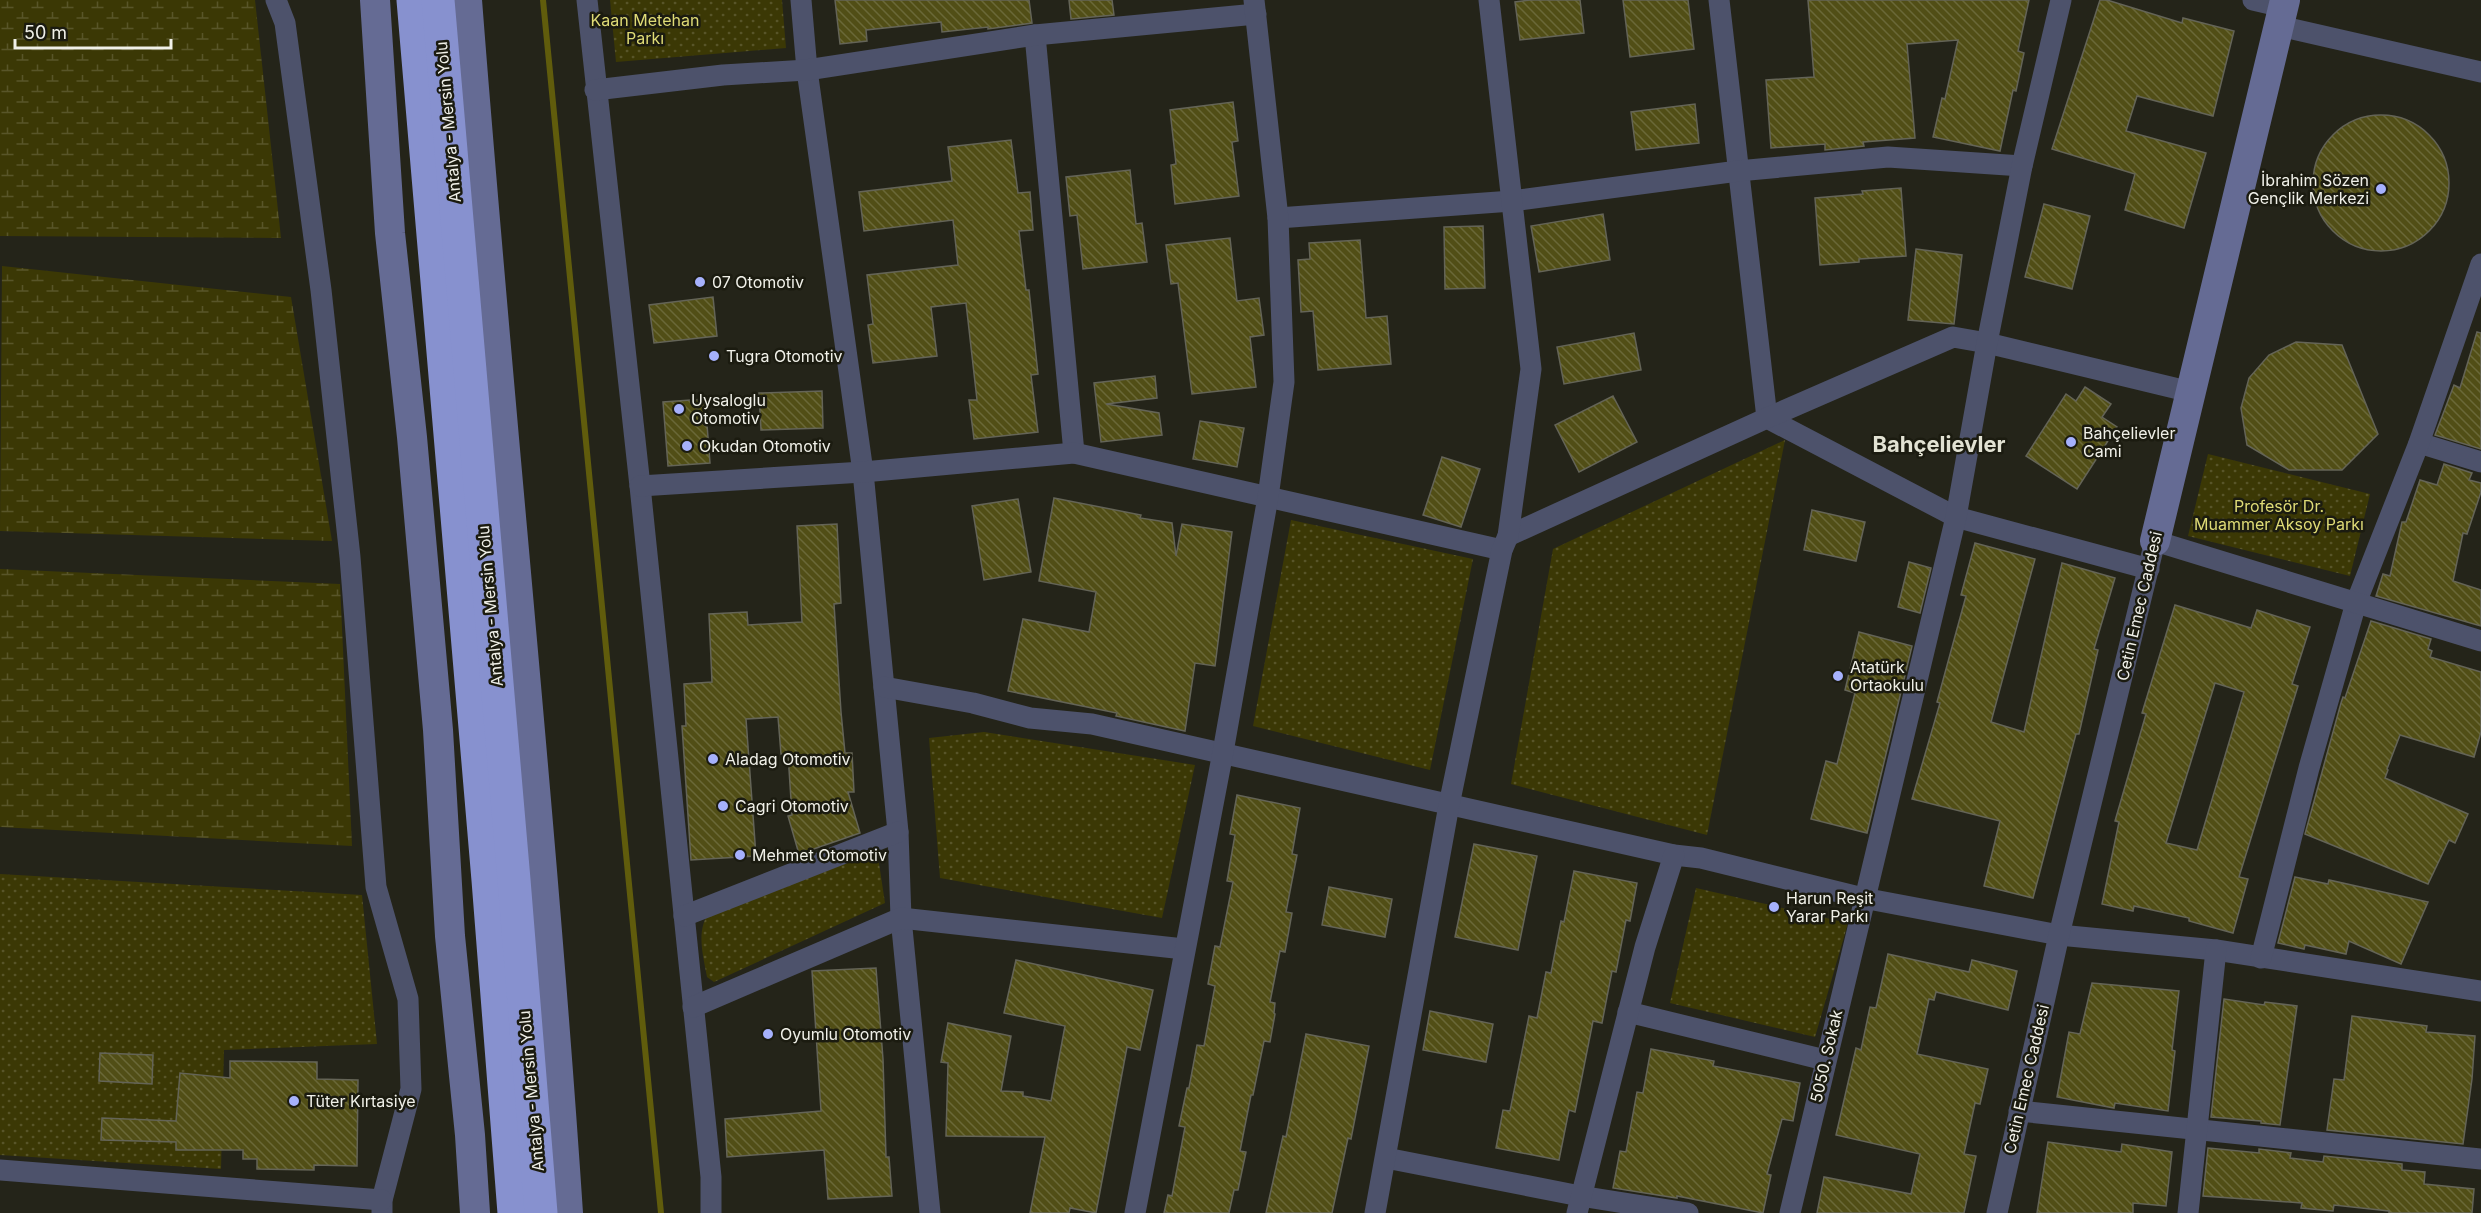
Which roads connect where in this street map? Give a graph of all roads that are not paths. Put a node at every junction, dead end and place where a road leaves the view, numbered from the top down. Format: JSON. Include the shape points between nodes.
{"nodes":[{"id":1,"x":276,"y":0,"type":"edge"},
{"id":2,"x":375,"y":0,"type":"edge"},
{"id":3,"x":413,"y":0,"type":"edge"},
{"id":4,"x":438,"y":0,"type":"edge"},
{"id":5,"x":467,"y":0,"type":"edge"},
{"id":6,"x":587,"y":0,"type":"edge"},
{"id":7,"x":801,"y":0,"type":"edge"},
{"id":8,"x":1489,"y":0,"type":"edge"},
{"id":9,"x":1719,"y":0,"type":"edge"},
{"id":10,"x":2061,"y":0,"type":"edge"},
{"id":11,"x":2253,"y":0,"type":"edge"},
{"id":12,"x":1255,"y":7,"type":"edge"},
{"id":13,"x":2282,"y":11,"type":"edge"},
{"id":14,"x":1035,"y":35,"type":"junction"},
{"id":15,"x":807,"y":70,"type":"junction"},
{"id":16,"x":2481,"y":72,"type":"edge"},
{"id":17,"x":595,"y":90,"type":"junction"},
{"id":18,"x":2022,"y":166,"type":"junction"},
{"id":19,"x":1738,"y":171,"type":"junction"},
{"id":20,"x":1512,"y":201,"type":"junction"},
{"id":21,"x":1278,"y":218,"type":"junction"},
{"id":22,"x":2481,"y":264,"type":"edge"},
{"id":23,"x":1986,"y":343,"type":"junction"},
{"id":24,"x":2191,"y":392,"type":"junction"},
{"id":25,"x":1767,"y":418,"type":"junction"},
{"id":26,"x":2419,"y":443,"type":"junction"},
{"id":27,"x":1074,"y":453,"type":"junction"},
{"id":28,"x":2481,"y":462,"type":"edge"},
{"id":29,"x":863,"y":472,"type":"junction"},
{"id":30,"x":640,"y":486,"type":"junction"},
{"id":31,"x":1268,"y":497,"type":"junction"},
{"id":32,"x":1956,"y":517,"type":"junction"},
{"id":33,"x":1505,"y":543,"type":"junction"},
{"id":34,"x":2152,"y":555,"type":"junction"},
{"id":35,"x":2356,"y":603,"type":"junction"},
{"id":36,"x":2481,"y":641,"type":"edge"},
{"id":37,"x":884,"y":687,"type":"junction"},
{"id":38,"x":1223,"y":752,"type":"junction"},
{"id":39,"x":1449,"y":805,"type":"junction"},
{"id":40,"x":898,"y":832,"type":"junction"},
{"id":41,"x":1674,"y":855,"type":"junction"},
{"id":42,"x":501,"y":880,"type":"junction"},
{"id":43,"x":1863,"y":898,"type":"junction"},
{"id":44,"x":684,"y":916,"type":"junction"},
{"id":45,"x":901,"y":918,"type":"junction"},
{"id":46,"x":2059,"y":935,"type":"junction"},
{"id":47,"x":1184,"y":949,"type":"junction"},
{"id":48,"x":2216,"y":950,"type":"junction"},
{"id":49,"x":2261,"y":958,"type":"junction"},
{"id":50,"x":2481,"y":991,"type":"edge"},
{"id":51,"x":693,"y":1007,"type":"junction"},
{"id":52,"x":1628,"y":1012,"type":"junction"},
{"id":53,"x":1825,"y":1060,"type":"junction"},
{"id":54,"x":2019,"y":1111,"type":"junction"},
{"id":55,"x":2197,"y":1131,"type":"junction"},
{"id":56,"x":1386,"y":1158,"type":"junction"},
{"id":57,"x":2481,"y":1159,"type":"edge"},
{"id":58,"x":0,"y":1170,"type":"edge"},
{"id":59,"x":1579,"y":1204,"type":"edge"},
{"id":60,"x":382,"y":1207,"type":"edge"},
{"id":61,"x":475,"y":1213,"type":"edge"},
{"id":62,"x":514,"y":1213,"type":"edge"},
{"id":63,"x":541,"y":1213,"type":"edge"},
{"id":64,"x":568,"y":1213,"type":"edge"},
{"id":65,"x":711,"y":1213,"type":"edge"},
{"id":66,"x":930,"y":1213,"type":"edge"},
{"id":67,"x":1135,"y":1213,"type":"edge"},
{"id":68,"x":1375,"y":1213,"type":"edge"},
{"id":69,"x":1688,"y":1213,"type":"edge"},
{"id":70,"x":1790,"y":1213,"type":"edge"},
{"id":71,"x":1997,"y":1213,"type":"edge"},
{"id":72,"x":2188,"y":1213,"type":"edge"}],
"edges":[{"from":1,"to":60,"type":"street","via":[[285,24],[322,301],[350,557],[376,887],[408,999],[411,1089]]},
{"from":2,"to":61,"type":"street","via":[[390,233],[438,730],[450,936]]},
{"from":3,"to":42,"type":"highway","name":"Antalya - Mersin Yolu"},
{"from":4,"to":42,"type":"highway","name":"Antalya - Mersin Yolu"},
{"from":5,"to":64,"type":"street","via":[[553,982]]},
{"from":6,"to":17,"type":"street"},
{"from":7,"to":15,"type":"street"},
{"from":8,"to":20,"type":"street"},
{"from":9,"to":19,"type":"street"},
{"from":10,"to":18,"type":"street","name":"5050. Sokak"},
{"from":11,"to":13,"type":"street"},
{"from":12,"to":14,"type":"street"},
{"from":12,"to":21,"type":"street"},
{"from":13,"to":16,"type":"street"},
{"from":13,"to":24,"type":"street","name":"Cetin Emec Caddesi"},
{"from":14,"to":15,"type":"street"},
{"from":14,"to":27,"type":"street"},
{"from":15,"to":17,"type":"street"},
{"from":15,"to":29,"type":"street"},
{"from":17,"to":30,"type":"street"},
{"from":18,"to":19,"type":"street","via":[[1888,157]]},
{"from":18,"to":23,"type":"street","name":"5050. Sokak"},
{"from":19,"to":20,"type":"street"},
{"from":19,"to":25,"type":"street"},
{"from":20,"to":21,"type":"street"},
{"from":20,"to":33,"type":"street","via":[[1531,369]]},
{"from":21,"to":31,"type":"street","via":[[1284,382]]},
{"from":22,"to":26,"type":"street"},
{"from":23,"to":24,"type":"street"},
{"from":23,"to":25,"type":"street","via":[[1953,338]]},
{"from":23,"to":32,"type":"street","name":"5050. Sokak"},
{"from":24,"to":34,"type":"street","name":"Cetin Emec Caddesi"},
{"from":25,"to":32,"type":"street"},
{"from":25,"to":33,"type":"street"},
{"from":26,"to":28,"type":"street"},
{"from":26,"to":35,"type":"street"},
{"from":27,"to":29,"type":"street"},
{"from":27,"to":31,"type":"street"},
{"from":29,"to":30,"type":"street"},
{"from":29,"to":37,"type":"street"},
{"from":30,"to":44,"type":"street"},
{"from":31,"to":33,"type":"street"},
{"from":31,"to":38,"type":"street"},
{"from":32,"to":34,"type":"street"},
{"from":32,"to":43,"type":"street","name":"5050. Sokak"},
{"from":33,"to":39,"type":"street"},
{"from":34,"to":35,"type":"street"},
{"from":34,"to":46,"type":"street","name":"Cetin Emec Caddesi"},
{"from":35,"to":36,"type":"street"},
{"from":35,"to":49,"type":"street"},
{"from":37,"to":38,"type":"street","via":[[1030,718],[1092,723]]},
{"from":37,"to":40,"type":"street"},
{"from":38,"to":39,"type":"street"},
{"from":38,"to":47,"type":"street"},
{"from":39,"to":41,"type":"street"},
{"from":39,"to":56,"type":"street"},
{"from":40,"to":44,"type":"street"},
{"from":40,"to":45,"type":"street"},
{"from":41,"to":43,"type":"street","via":[[1701,858]]},
{"from":41,"to":52,"type":"street"},
{"from":42,"to":62,"type":"highway","name":"Antalya - Mersin Yolu"},
{"from":42,"to":63,"type":"highway","name":"Antalya - Mersin Yolu"},
{"from":43,"to":46,"type":"street"},
{"from":43,"to":53,"type":"street","name":"5050. Sokak"},
{"from":44,"to":51,"type":"street"},
{"from":45,"to":47,"type":"street"},
{"from":45,"to":51,"type":"street"},
{"from":45,"to":66,"type":"street"},
{"from":46,"to":48,"type":"street"},
{"from":46,"to":54,"type":"street","name":"Cetin Emec Caddesi"},
{"from":47,"to":67,"type":"street"},
{"from":48,"to":49,"type":"street"},
{"from":48,"to":55,"type":"street"},
{"from":49,"to":50,"type":"street"},
{"from":51,"to":65,"type":"street","via":[[711,1177]]},
{"from":52,"to":53,"type":"street"},
{"from":52,"to":59,"type":"street"},
{"from":53,"to":70,"type":"street","name":"5050. Sokak"},
{"from":54,"to":55,"type":"street"},
{"from":54,"to":71,"type":"street","name":"Cetin Emec Caddesi"},
{"from":55,"to":57,"type":"street"},
{"from":55,"to":72,"type":"street"},
{"from":56,"to":59,"type":"street"},
{"from":56,"to":68,"type":"street"},
{"from":58,"to":60,"type":"street"},
{"from":59,"to":69,"type":"street"}]}
